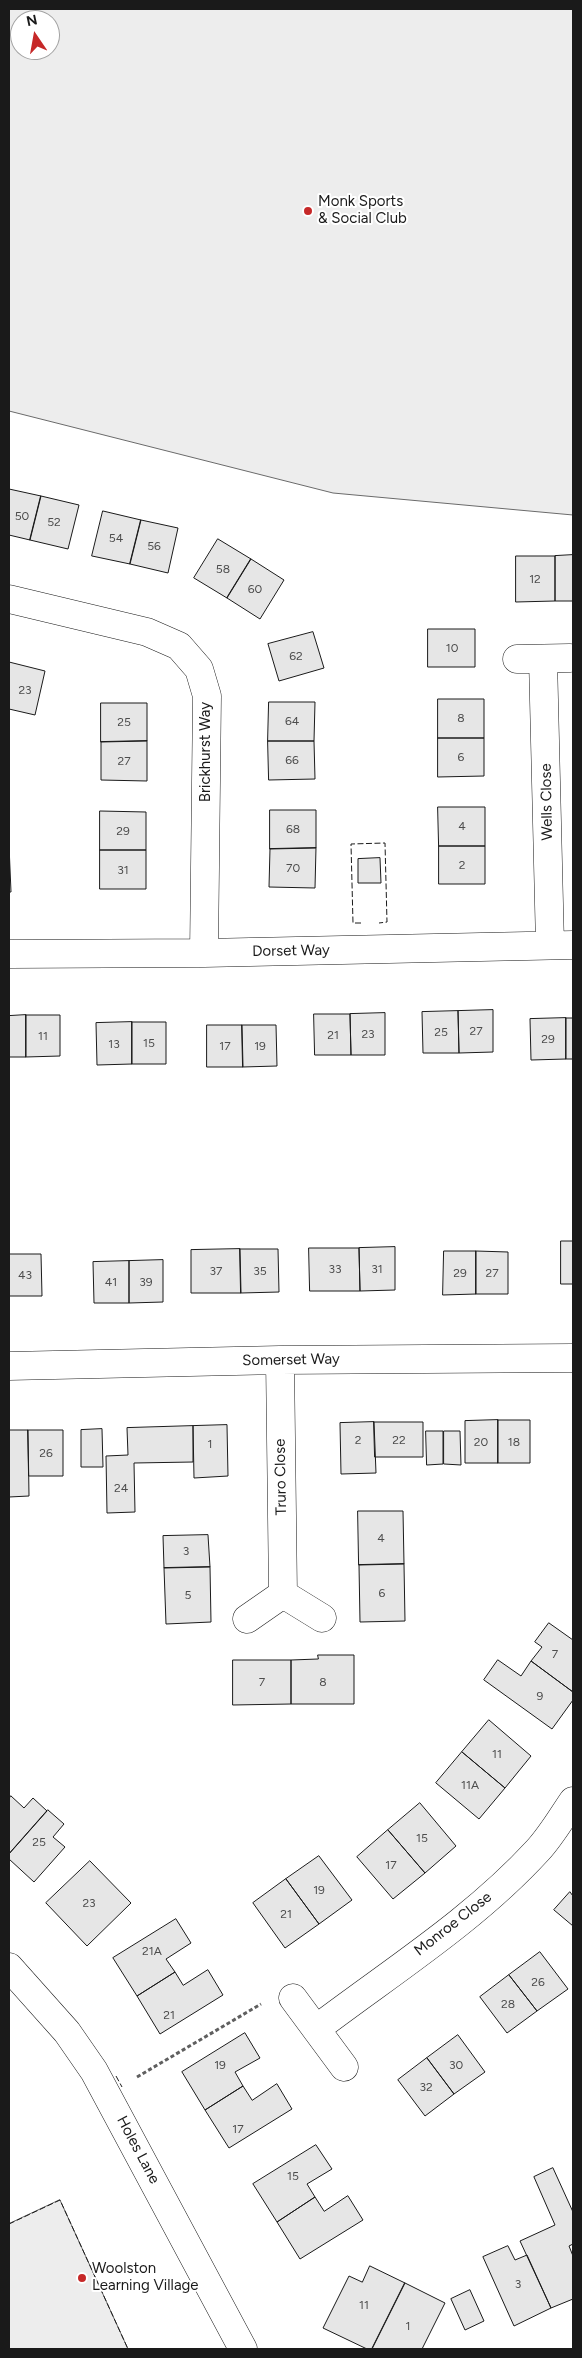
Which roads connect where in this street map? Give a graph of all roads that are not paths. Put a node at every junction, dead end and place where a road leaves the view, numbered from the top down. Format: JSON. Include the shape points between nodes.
{"nodes":[{"id":1,"x":9,"y":599,"type":"edge"},
{"id":2,"x":570,"y":658,"type":"dead end"},
{"id":3,"x":562,"y":945,"type":"edge"},
{"id":4,"x":204,"y":953,"type":"junction"},
{"id":5,"x":9,"y":954,"type":"edge"},
{"id":6,"x":573,"y":1358,"type":"edge"},
{"id":7,"x":280,"y":1360,"type":"junction"},
{"id":8,"x":9,"y":1366,"type":"edge"},
{"id":9,"x":283,"y":1594,"type":"junction"},
{"id":10,"x":322,"y":1618,"type":"dead end"},
{"id":11,"x":247,"y":1619,"type":"dead end"},
{"id":12,"x":573,"y":1801,"type":"edge"},
{"id":13,"x":9,"y":1967,"type":"edge"},
{"id":14,"x":293,"y":1998,"type":"road end"},
{"id":15,"x":316,"y":2029,"type":"junction"},
{"id":16,"x":344,"y":2067,"type":"dead end"},
{"id":17,"x":243,"y":2349,"type":"edge"}],
"edges":[{"from":1,"to":4,"type":"street","name":"Brickhurst Way","via":[[147,632],[179,646],[199,669],[207,696]]},
{"from":2,"to":3,"type":"street","name":"Wells Close","via":[[530,659]]},
{"from":3,"to":4,"type":"street","name":"Dorset Way"},
{"from":4,"to":5,"type":"street","name":"Dorset Way"},
{"from":6,"to":7,"type":"street","name":"Somerset Way"},
{"from":7,"to":8,"type":"street","name":"Somerset Way"},
{"from":7,"to":9,"type":"street","name":"Truro Close"},
{"from":9,"to":10,"type":"street"},
{"from":9,"to":11,"type":"street"},
{"from":12,"to":15,"type":"street","name":"Monroe Close","via":[[539,1849],[501,1886]]},
{"from":13,"to":17,"type":"street","name":"Holes Lane","via":[[67,2032],[94,2070]]},
{"from":14,"to":15,"type":"street"},
{"from":15,"to":16,"type":"street"}]}
